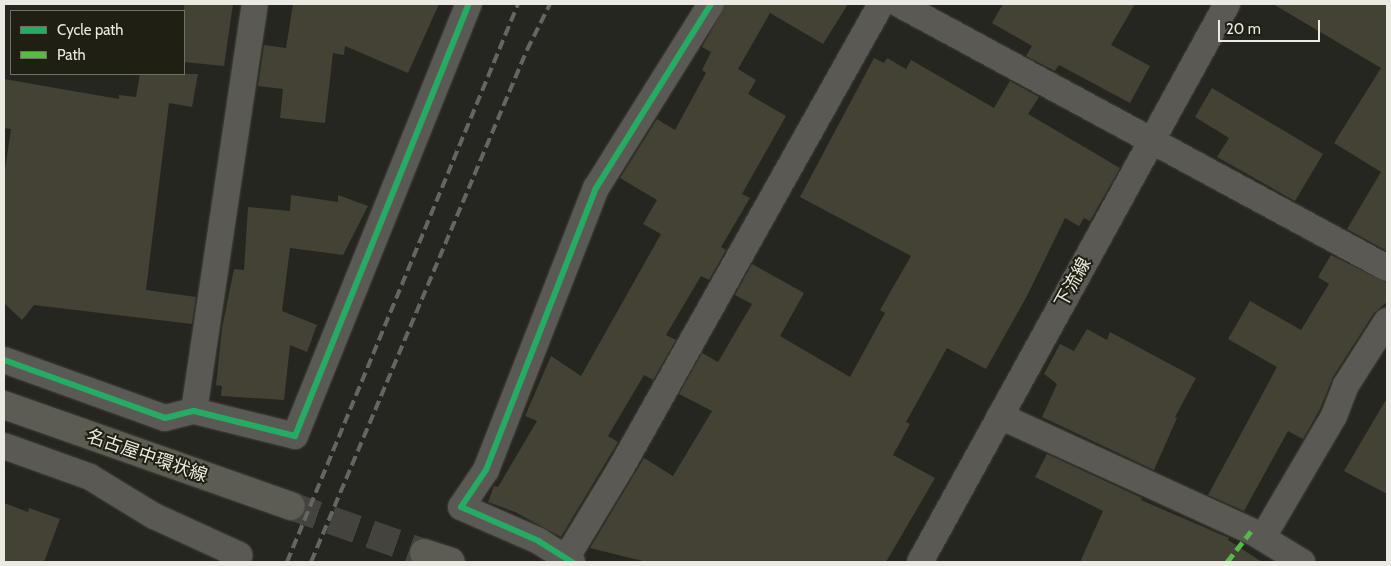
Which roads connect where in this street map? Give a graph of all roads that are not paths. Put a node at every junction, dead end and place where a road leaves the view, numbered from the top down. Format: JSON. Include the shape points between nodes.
{"nodes":[{"id":1,"x":254,"y":4,"type":"edge"},
{"id":2,"x":469,"y":4,"type":"edge"},
{"id":3,"x":711,"y":4,"type":"edge"},
{"id":4,"x":881,"y":4,"type":"edge"},
{"id":5,"x":900,"y":4,"type":"edge"},
{"id":6,"x":1227,"y":4,"type":"edge"},
{"id":7,"x":1150,"y":142,"type":"junction"},
{"id":8,"x":1387,"y":268,"type":"edge"},
{"id":9,"x":1387,"y":321,"type":"edge"},
{"id":10,"x":4,"y":360,"type":"edge"},
{"id":11,"x":4,"y":405,"type":"edge"},
{"id":12,"x":194,"y":412,"type":"junction"},
{"id":13,"x":1000,"y":416,"type":"junction"},
{"id":14,"x":4,"y":446,"type":"edge"},
{"id":15,"x":291,"y":506,"type":"tunnel mouth"},
{"id":16,"x":1263,"y":537,"type":"junction"},
{"id":17,"x":424,"y":553,"type":"tunnel mouth"},
{"id":18,"x":569,"y":561,"type":"edge"},
{"id":19,"x":236,"y":562,"type":"edge"},
{"id":20,"x":451,"y":562,"type":"edge"},
{"id":21,"x":920,"y":562,"type":"edge"},
{"id":22,"x":1302,"y":562,"type":"edge"}],
"edges":[{"from":1,"to":12,"type":"street"},
{"from":2,"to":12,"type":"street","via":[[294,436]]},
{"from":3,"to":18,"type":"street","via":[[596,188],[486,470],[461,507],[539,540]]},
{"from":4,"to":18,"type":"street"},
{"from":5,"to":7,"type":"street"},
{"from":6,"to":7,"type":"street","name":"下流線"},
{"from":7,"to":8,"type":"street"},
{"from":7,"to":13,"type":"street","name":"下流線"},
{"from":9,"to":16,"type":"street","via":[[1346,384],[1334,416]]},
{"from":10,"to":12,"type":"street","via":[[166,418]]},
{"from":11,"to":15,"type":"main road","name":"名古屋中環状線"},
{"from":13,"to":16,"type":"street"},
{"from":13,"to":21,"type":"street","name":"下流線"},
{"from":14,"to":19,"type":"street","via":[[90,477],[154,516],[239,555]]},
{"from":16,"to":22,"type":"street"},
{"from":17,"to":20,"type":"main road"}]}
